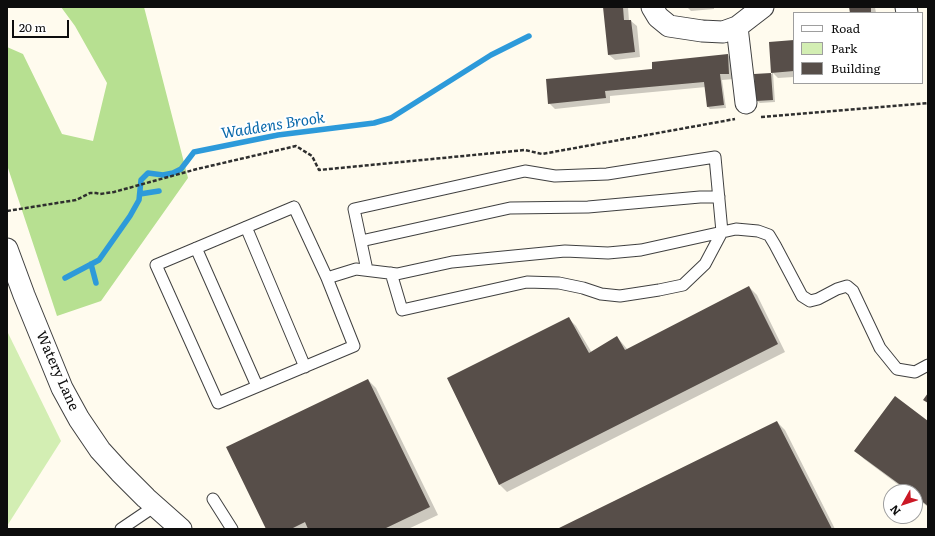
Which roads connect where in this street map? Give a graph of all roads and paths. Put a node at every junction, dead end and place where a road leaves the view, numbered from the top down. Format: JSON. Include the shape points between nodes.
{"nodes":[{"id":1,"x":652,"y":7,"type":"edge"},
{"id":2,"x":763,"y":7,"type":"edge"},
{"id":3,"x":736,"y":27,"type":"junction"},
{"id":4,"x":746,"y":103,"type":"junction"},
{"id":5,"x":928,"y":103,"type":"edge"},
{"id":6,"x":719,"y":197,"type":"junction"},
{"id":7,"x":7,"y":211,"type":"edge"},
{"id":8,"x":246,"y":227,"type":"junction"},
{"id":9,"x":722,"y":232,"type":"junction"},
{"id":10,"x":361,"y":240,"type":"junction"},
{"id":11,"x":7,"y":248,"type":"edge"},
{"id":12,"x":196,"y":248,"type":"junction"},
{"id":13,"x":10,"y":269,"type":"edge"},
{"id":14,"x":367,"y":270,"type":"junction"},
{"id":15,"x":391,"y":273,"type":"junction"},
{"id":16,"x":327,"y":278,"type":"junction"},
{"id":17,"x":928,"y":365,"type":"edge"},
{"id":18,"x":305,"y":367,"type":"junction"},
{"id":19,"x":257,"y":386,"type":"junction"},
{"id":20,"x":214,"y":499,"type":"dead end"},
{"id":21,"x":155,"y":506,"type":"junction"},
{"id":22,"x":121,"y":529,"type":"edge"},
{"id":23,"x":181,"y":529,"type":"edge"},
{"id":24,"x":232,"y":529,"type":"edge"}],
"edges":[{"from":1,"to":3,"type":"street","via":[[658,17],[669,26],[723,32]]},
{"from":2,"to":3,"type":"street"},
{"from":3,"to":4,"type":"street"},
{"from":4,"to":5,"type":"path","via":[[747,118]]},
{"from":4,"to":7,"type":"path","via":[[745,117],[542,154],[524,150],[319,170],[312,156],[296,146],[196,169],[114,192],[90,193],[76,200]]},
{"from":6,"to":9,"type":"lane"},
{"from":6,"to":10,"type":"lane","via":[[588,207],[510,208]]},
{"from":6,"to":10,"type":"lane","via":[[714,157],[607,174],[555,176],[525,171],[354,209]]},
{"from":8,"to":12,"type":"lane"},
{"from":8,"to":16,"type":"lane","via":[[294,207]]},
{"from":8,"to":18,"type":"lane"},
{"from":9,"to":15,"type":"lane","via":[[642,250],[608,253],[565,251],[452,262],[397,274]]},
{"from":9,"to":15,"type":"lane","via":[[705,264],[683,285],[620,296],[601,294],[559,283],[527,282],[402,310]]},
{"from":9,"to":17,"type":"lane","via":[[736,229],[758,231],[769,236],[802,296],[810,301],[847,286],[853,291],[880,348],[897,369],[915,372]]},
{"from":10,"to":14,"type":"lane"},
{"from":11,"to":13,"type":"street","name":"Watery Lane"},
{"from":12,"to":19,"type":"lane"},
{"from":12,"to":19,"type":"lane","via":[[156,265],[218,403]]},
{"from":13,"to":21,"type":"street","name":"Watery Lane","via":[[62,388],[79,419],[100,450]]},
{"from":14,"to":15,"type":"lane"},
{"from":14,"to":16,"type":"lane","via":[[356,269]]},
{"from":16,"to":18,"type":"lane","via":[[354,346]]},
{"from":18,"to":19,"type":"lane"},
{"from":20,"to":24,"type":"lane"},
{"from":21,"to":22,"type":"lane"},
{"from":21,"to":23,"type":"street","name":"Watery Lane"}]}
